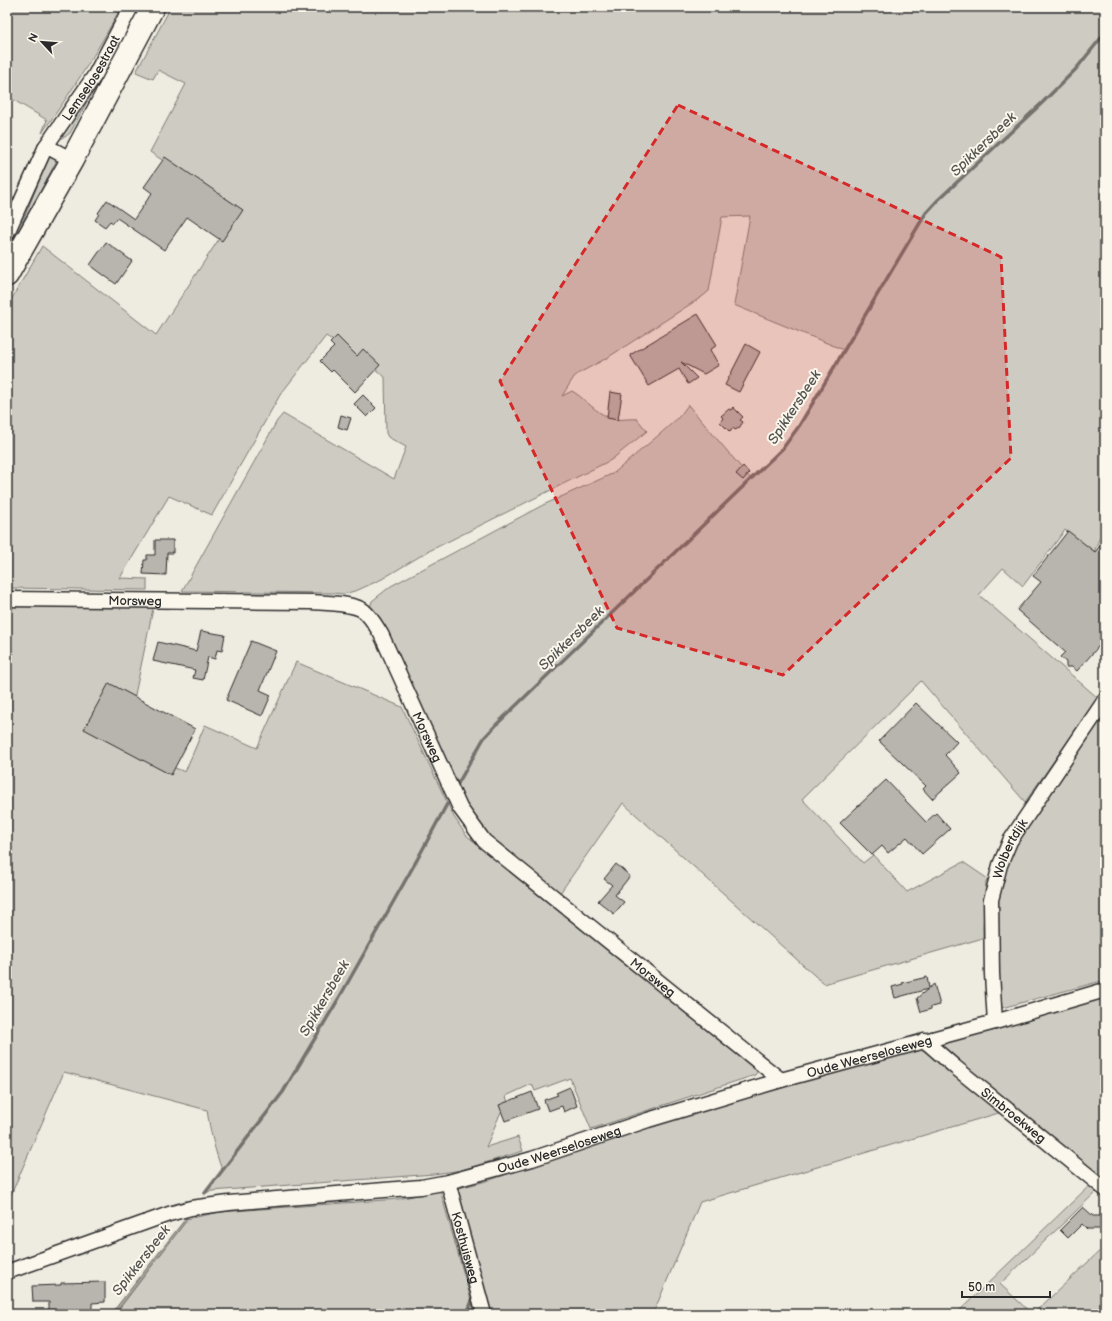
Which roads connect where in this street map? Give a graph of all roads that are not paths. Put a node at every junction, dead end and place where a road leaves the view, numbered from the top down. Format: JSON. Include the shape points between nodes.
{"nodes":[{"id":1,"x":131,"y":7,"type":"edge"},
{"id":2,"x":153,"y":7,"type":"edge"},
{"id":3,"x":46,"y":146,"type":"junction"},
{"id":4,"x":72,"y":160,"type":"junction"},
{"id":5,"x":7,"y":233,"type":"edge"},
{"id":6,"x":7,"y":275,"type":"edge"},
{"id":7,"x":7,"y":599,"type":"edge"},
{"id":8,"x":1105,"y":700,"type":"edge"},
{"id":9,"x":1105,"y":990,"type":"edge"},
{"id":10,"x":995,"y":1022,"type":"junction"},
{"id":11,"x":924,"y":1040,"type":"junction"},
{"id":12,"x":781,"y":1080,"type":"junction"},
{"id":13,"x":448,"y":1182,"type":"junction"},
{"id":14,"x":1105,"y":1189,"type":"edge"},
{"id":15,"x":7,"y":1272,"type":"edge"},
{"id":16,"x":484,"y":1314,"type":"edge"}],
"edges":[{"from":1,"to":3,"type":"street","name":"Lemselosestraat","via":[[95,75]]},
{"from":2,"to":4,"type":"main road"},
{"from":3,"to":4,"type":"street"},
{"from":3,"to":5,"type":"street","name":"Lemselosestraat"},
{"from":4,"to":6,"type":"main road"},
{"from":7,"to":12,"type":"street","name":"Morsweg","via":[[312,602],[346,605],[363,610],[381,634],[460,808],[484,842]]},
{"from":8,"to":10,"type":"street","name":"Wolbertdijk","via":[[1022,822],[1010,841],[1000,866],[990,900]]},
{"from":9,"to":10,"type":"street","name":"Oude Weerseloseweg"},
{"from":10,"to":11,"type":"street","name":"Oude Weerseloseweg"},
{"from":11,"to":12,"type":"street","name":"Oude Weerseloseweg"},
{"from":11,"to":14,"type":"street","name":"Simbroekweg"},
{"from":12,"to":13,"type":"street","name":"Oude Weerseloseweg","via":[[648,1120],[532,1159]]},
{"from":13,"to":15,"type":"street","name":"Oude Weerseloseweg","via":[[191,1208]]},
{"from":13,"to":16,"type":"street","name":"Kosthuisweg"}]}
